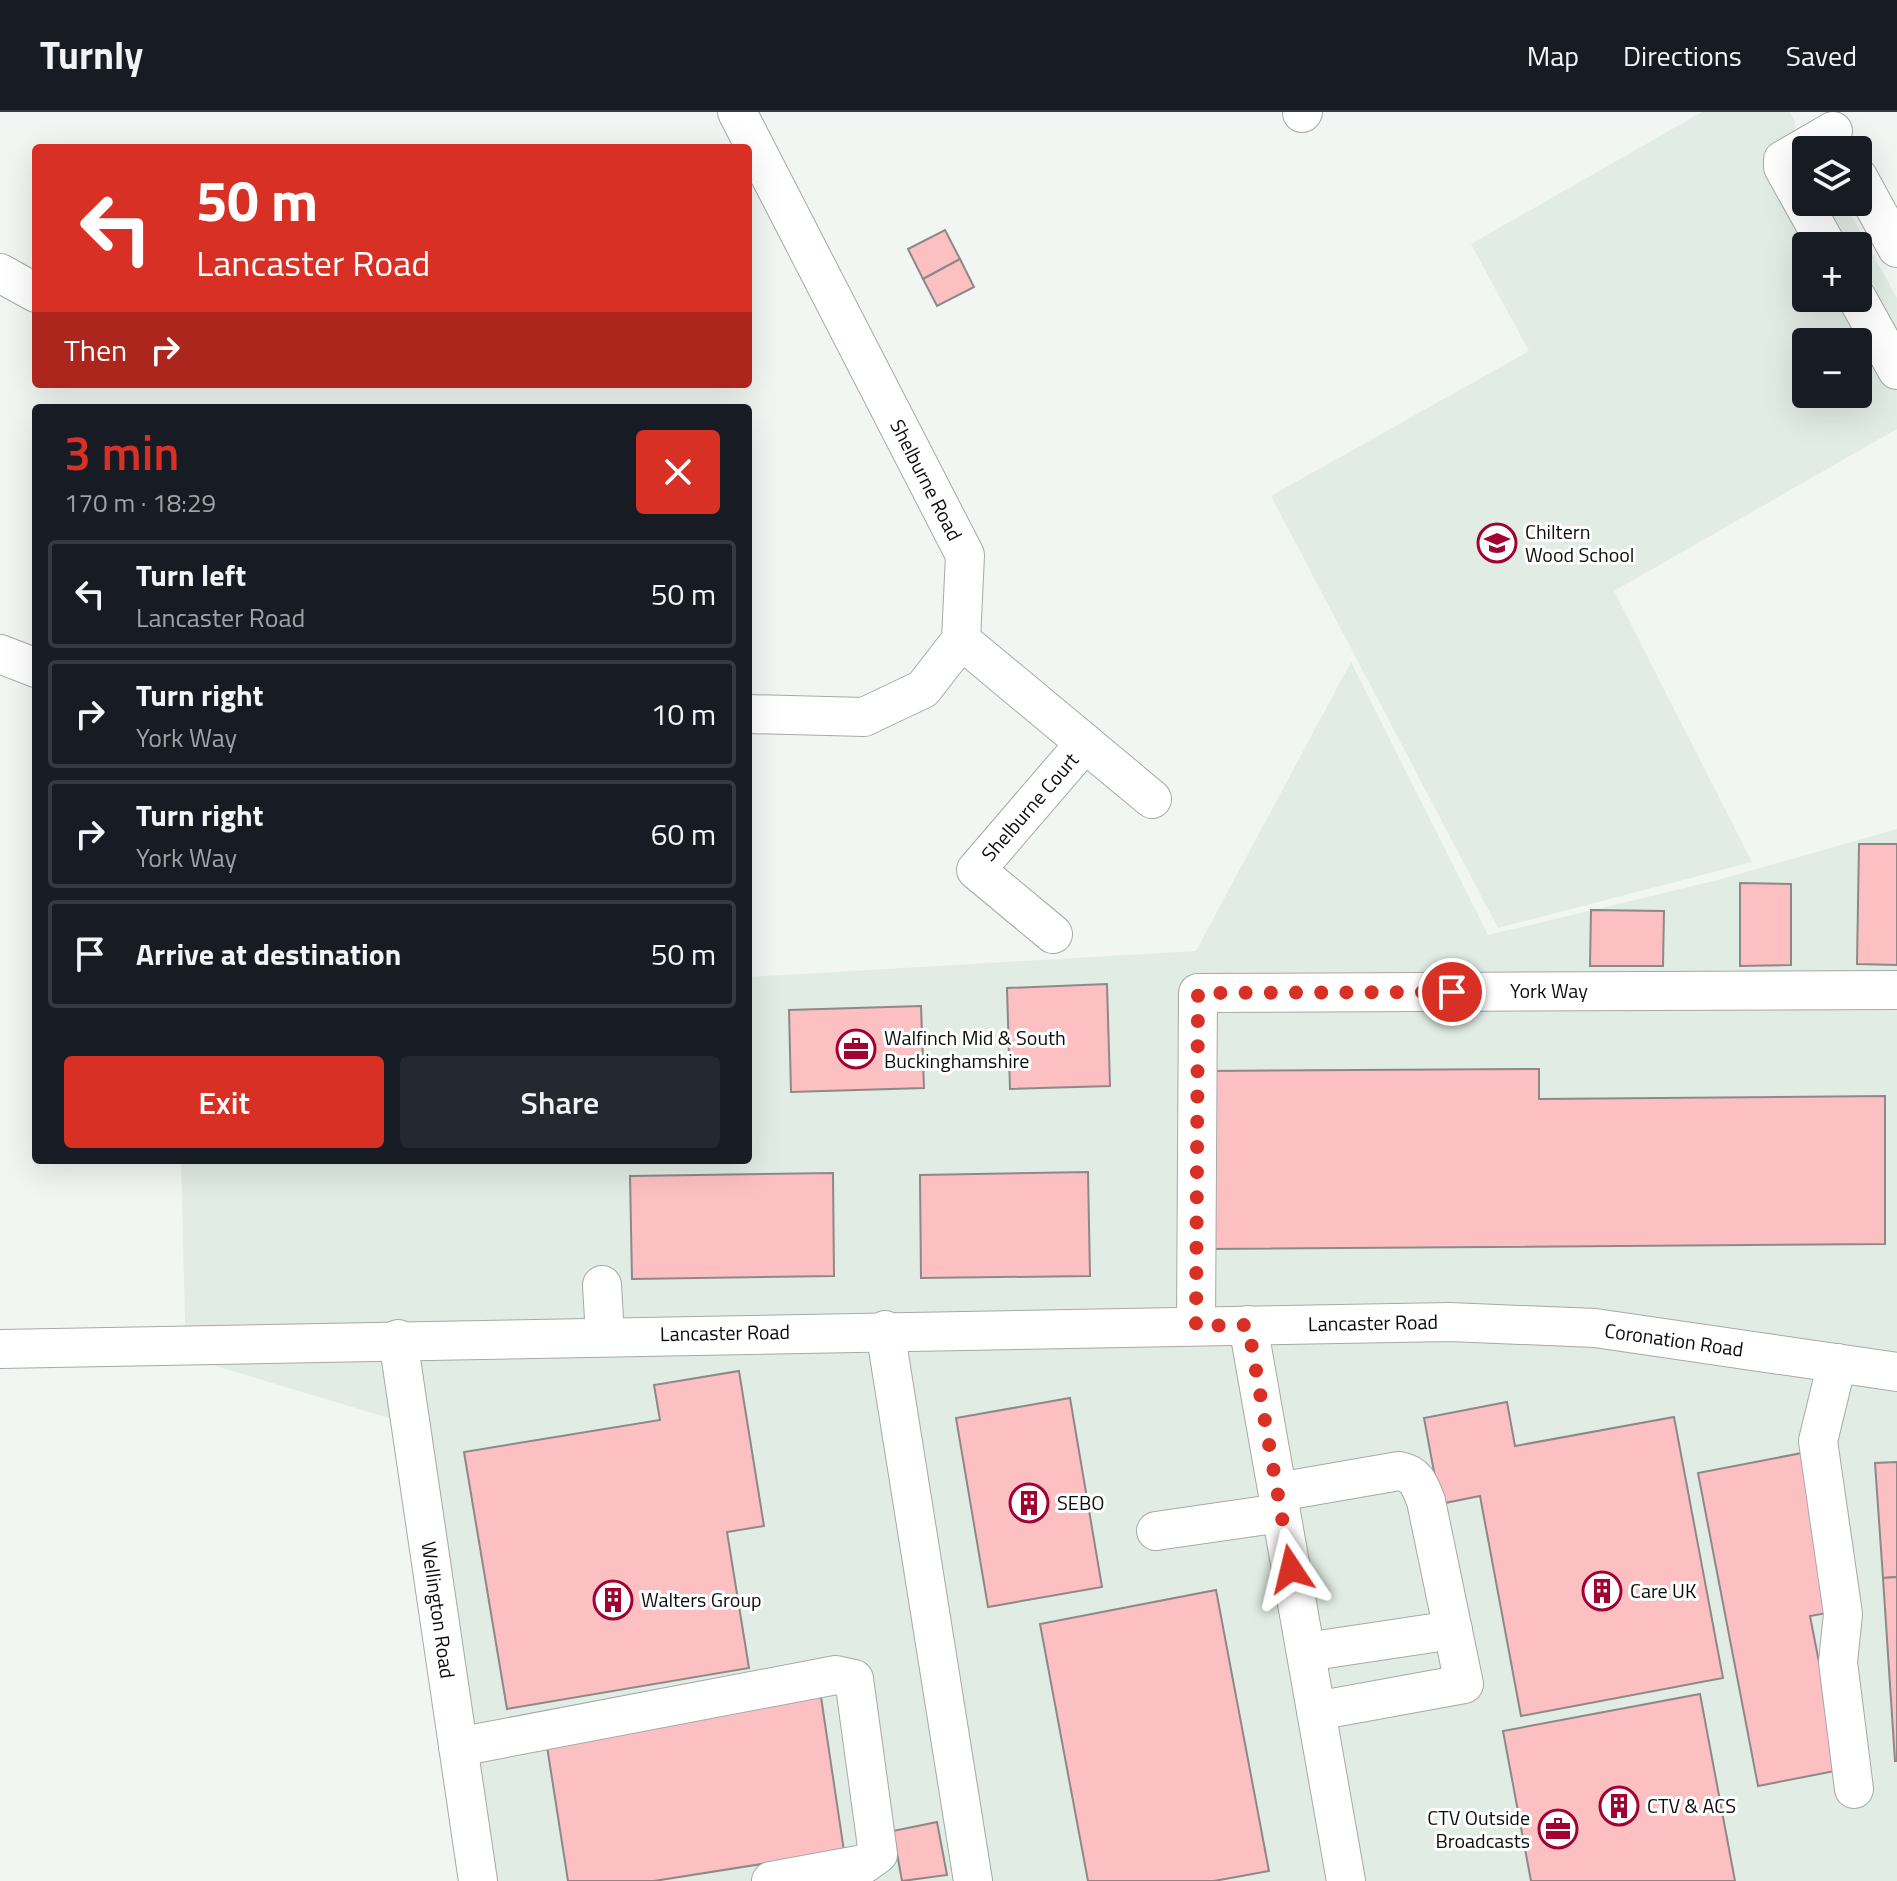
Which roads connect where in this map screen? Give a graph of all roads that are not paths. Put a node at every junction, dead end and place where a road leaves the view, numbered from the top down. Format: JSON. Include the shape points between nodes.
{"nodes":[{"id":1,"x":737,"y":112,"type":"edge"},
{"id":2,"x":1833,"y":131,"type":"edge"},
{"id":3,"x":1872,"y":202,"type":"edge"},
{"id":4,"x":1819,"y":232,"type":"edge"},
{"id":5,"x":1897,"y":248,"type":"edge"},
{"id":6,"x":0,"y":273,"type":"edge"},
{"id":7,"x":32,"y":291,"type":"edge"},
{"id":8,"x":1865,"y":312,"type":"edge"},
{"id":9,"x":1897,"y":370,"type":"edge"},
{"id":10,"x":961,"y":640,"type":"junction"},
{"id":11,"x":0,"y":654,"type":"edge"},
{"id":12,"x":32,"y":666,"type":"edge"},
{"id":13,"x":752,"y":714,"type":"edge"},
{"id":14,"x":1085,"y":743,"type":"junction"},
{"id":15,"x":1152,"y":799,"type":"dead end"},
{"id":16,"x":1053,"y":934,"type":"dead end"},
{"id":17,"x":1897,"y":990,"type":"edge"},
{"id":18,"x":602,"y":1285,"type":"dead end"},
{"id":19,"x":1450,"y":1322,"type":"joint"},
{"id":20,"x":1248,"y":1325,"type":"junction"},
{"id":21,"x":1196,"y":1326,"type":"junction"},
{"id":22,"x":885,"y":1330,"type":"junction"},
{"id":23,"x":605,"y":1336,"type":"junction"},
{"id":24,"x":398,"y":1339,"type":"junction"},
{"id":25,"x":0,"y":1349,"type":"edge"},
{"id":26,"x":1837,"y":1363,"type":"junction"},
{"id":27,"x":1897,"y":1372,"type":"edge"},
{"id":28,"x":1279,"y":1502,"type":"junction"},
{"id":29,"x":1156,"y":1531,"type":"dead end"},
{"id":30,"x":1453,"y":1630,"type":"junction"},
{"id":31,"x":1306,"y":1652,"type":"junction"},
{"id":32,"x":1316,"y":1711,"type":"junction"},
{"id":33,"x":458,"y":1747,"type":"junction"},
{"id":34,"x":1854,"y":1789,"type":"dead end"},
{"id":35,"x":478,"y":1881,"type":"edge"},
{"id":36,"x":771,"y":1881,"type":"edge"},
{"id":37,"x":973,"y":1881,"type":"edge"},
{"id":38,"x":1346,"y":1881,"type":"edge"}],
"edges":[{"from":1,"to":10,"type":"street","name":"Shelburne Road","via":[[965,555]]},
{"from":2,"to":4,"type":"street","via":[[1783,160]]},
{"from":3,"to":5,"type":"street"},
{"from":6,"to":7,"type":"street"},
{"from":8,"to":9,"type":"street"},
{"from":10,"to":13,"type":"street","via":[[923,689],[864,717]]},
{"from":10,"to":14,"type":"street","name":"Shelburne Court"},
{"from":11,"to":12,"type":"street"},
{"from":14,"to":15,"type":"street","name":"Shelburne Court"},
{"from":14,"to":16,"type":"street","name":"Shelburne Court","via":[[976,870]]},
{"from":17,"to":21,"type":"street","name":"York Way","via":[[1198,993]]},
{"from":18,"to":23,"type":"street"},
{"from":19,"to":20,"type":"street","name":"Lancaster Road"},
{"from":19,"to":26,"type":"street","name":"Coronation Road","via":[[1595,1328]]},
{"from":20,"to":21,"type":"street","name":"Lancaster Road"},
{"from":20,"to":28,"type":"street"},
{"from":21,"to":22,"type":"street","name":"Lancaster Road"},
{"from":22,"to":23,"type":"street","name":"Lancaster Road"},
{"from":22,"to":37,"type":"street"},
{"from":23,"to":24,"type":"street","name":"Lancaster Road"},
{"from":24,"to":25,"type":"street","name":"Lancaster Road"},
{"from":24,"to":33,"type":"street","name":"Wellington Road"},
{"from":26,"to":27,"type":"street","name":"Coronation Road"},
{"from":26,"to":34,"type":"street","via":[[1818,1441],[1843,1614],[1838,1662]]},
{"from":28,"to":29,"type":"street"},
{"from":28,"to":30,"type":"street","via":[[1399,1471],[1410,1473],[1426,1501]]},
{"from":28,"to":31,"type":"street"},
{"from":30,"to":31,"type":"street"},
{"from":30,"to":32,"type":"street","via":[[1464,1684]]},
{"from":31,"to":32,"type":"street"},
{"from":32,"to":38,"type":"street"},
{"from":33,"to":35,"type":"street","name":"Wellington Road"},
{"from":33,"to":36,"type":"street","via":[[836,1675],[854,1679],[878,1854],[864,1864]]}]}
